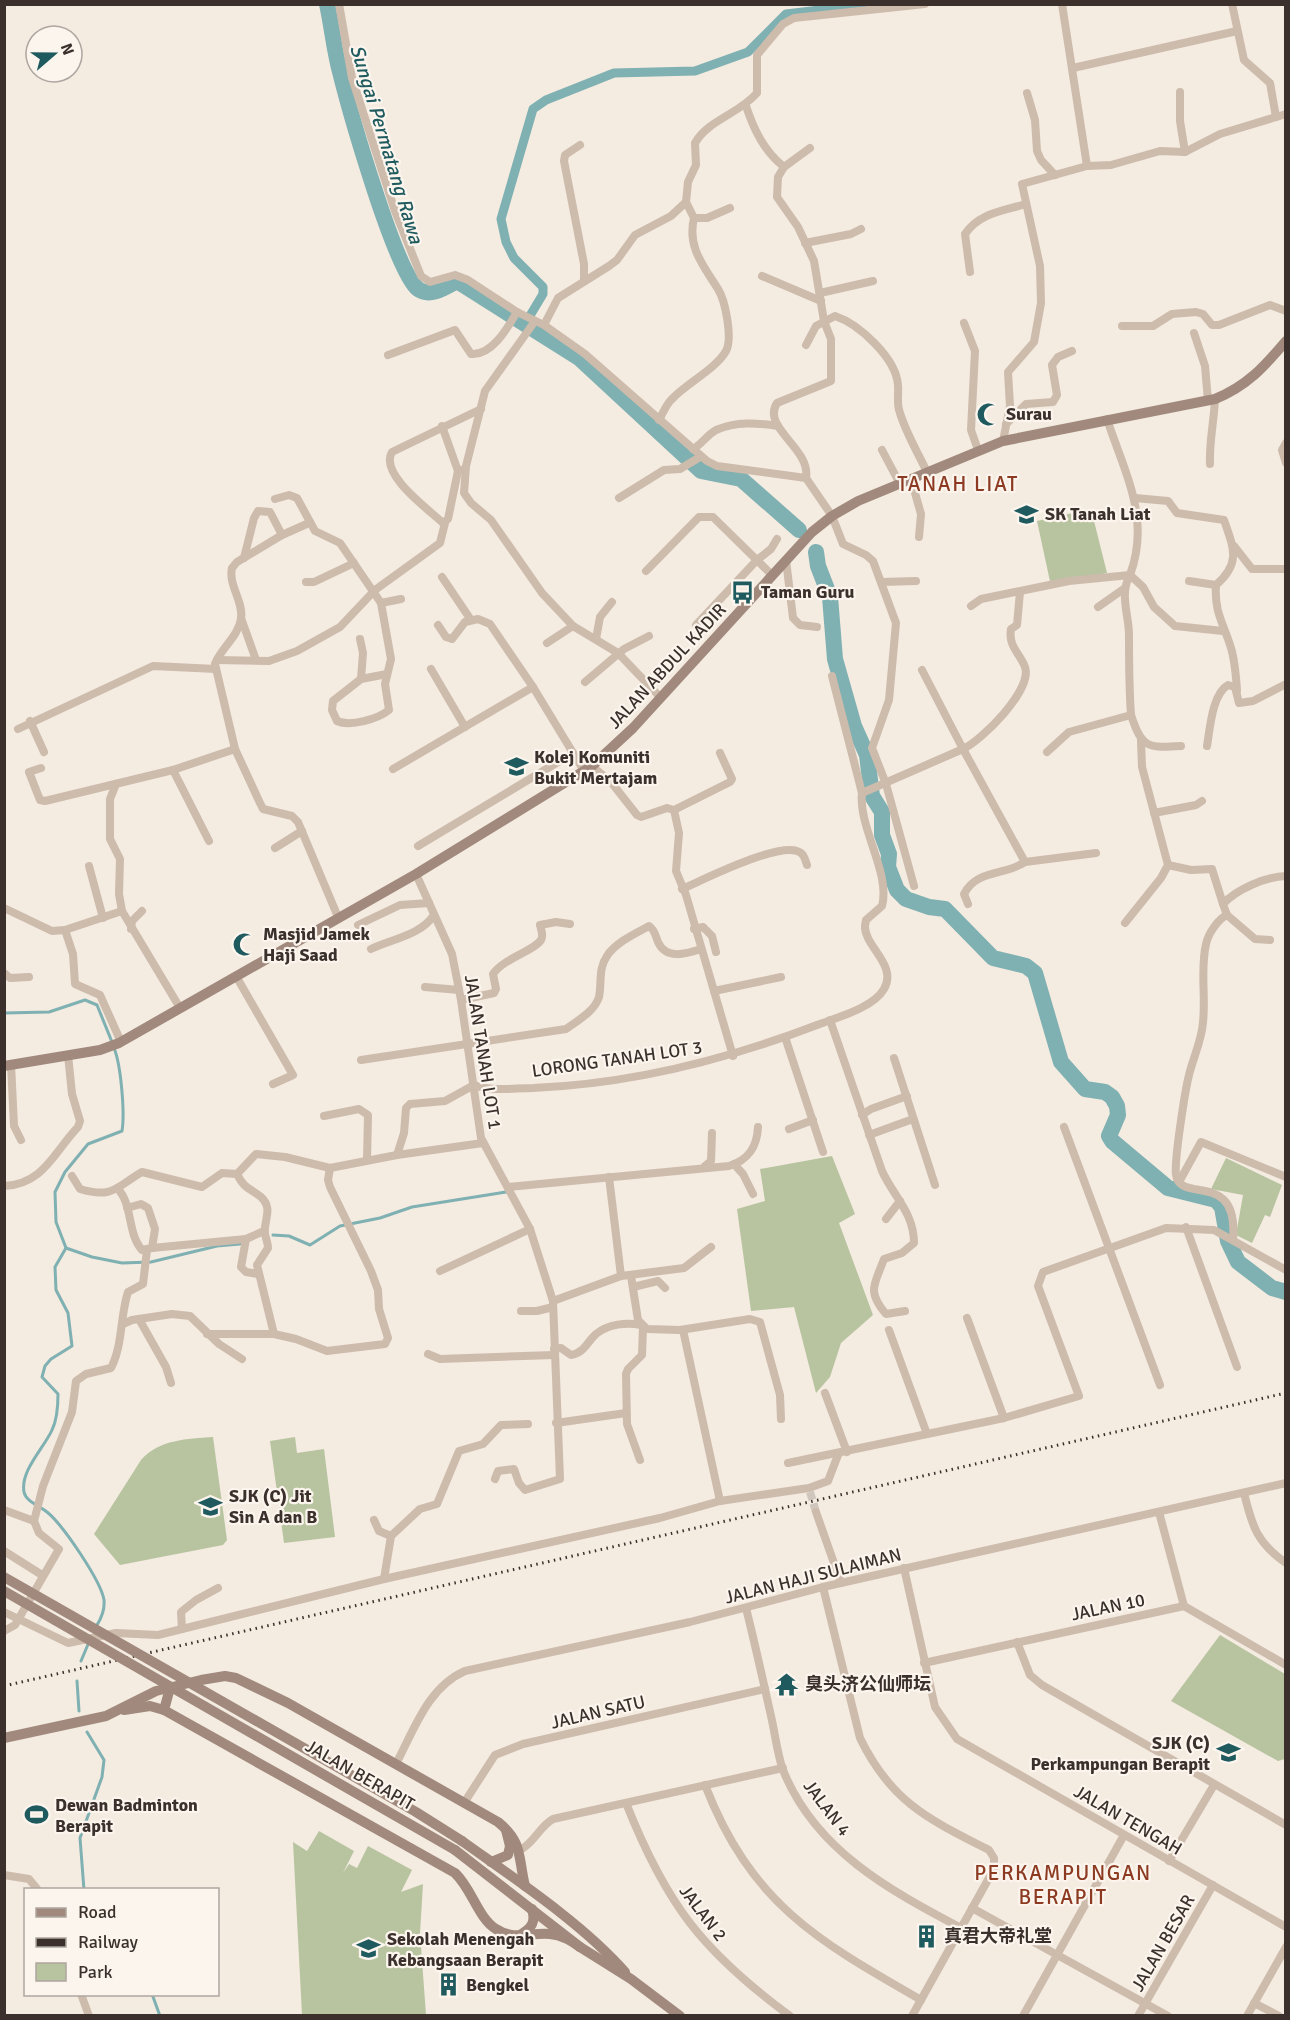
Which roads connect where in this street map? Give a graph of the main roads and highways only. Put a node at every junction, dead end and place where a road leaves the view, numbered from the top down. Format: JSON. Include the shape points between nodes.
{"nodes":[{"id":1,"x":1286,"y":341,"type":"edge"},
{"id":2,"x":8,"y":1065,"type":"edge"},
{"id":3,"x":4,"y":1577,"type":"edge"},
{"id":4,"x":4,"y":1591,"type":"edge"},
{"id":5,"x":170,"y":1688,"type":"junction"},
{"id":6,"x":164,"y":1710,"type":"junction"},
{"id":7,"x":117,"y":1711,"type":"junction"},
{"id":8,"x":4,"y":1738,"type":"edge"},
{"id":9,"x":505,"y":1827,"type":"junction"},
{"id":10,"x":459,"y":1845,"type":"junction"},
{"id":11,"x":491,"y":1862,"type":"junction"},
{"id":12,"x":525,"y":1886,"type":"junction"},
{"id":13,"x":532,"y":1908,"type":"junction"},
{"id":14,"x":517,"y":1936,"type":"junction"},
{"id":15,"x":580,"y":1947,"type":"junction"},
{"id":16,"x":631,"y":1979,"type":"junction"},
{"id":17,"x":680,"y":2016,"type":"edge"}],
"edges":[{"from":1,"to":2,"type":"main road","name":"JALAN ABDUL KADIR","via":[[1244,386],[1212,400],[1003,441],[858,501],[832,516],[786,560],[661,698],[607,754],[588,768],[416,874],[120,1043]]},
{"from":3,"to":10,"type":"main road","bridge":true,"via":[[396,1800]]},
{"from":4,"to":10,"type":"main road","name":"JALAN BERAPIT","bridge":true},
{"from":5,"to":6,"type":"main road"},
{"from":5,"to":7,"type":"main road"},
{"from":5,"to":9,"type":"main road","via":[[225,1676],[236,1678],[288,1703]]},
{"from":6,"to":7,"type":"main road","via":[[150,1706]]},
{"from":6,"to":14,"type":"main road","via":[[455,1873],[467,1884],[489,1924]]},
{"from":7,"to":8,"type":"main road"},
{"from":9,"to":11,"type":"main road","via":[[508,1855]]},
{"from":9,"to":12,"type":"main road","via":[[520,1850]]},
{"from":10,"to":11,"type":"main road"},
{"from":10,"to":13,"type":"main road","name":"JALAN BERAPIT"},
{"from":11,"to":12,"type":"main road"},
{"from":12,"to":16,"type":"main road","via":[[608,1953]]},
{"from":13,"to":14,"type":"main road","via":[[531,1928]]},
{"from":13,"to":15,"type":"main road","name":"JALAN BERAPIT"},
{"from":14,"to":15,"type":"main road","via":[[561,1936]]},
{"from":15,"to":16,"type":"main road","name":"JALAN BERAPIT"},
{"from":16,"to":17,"type":"main road","name":"JALAN BERAPIT"}]}
